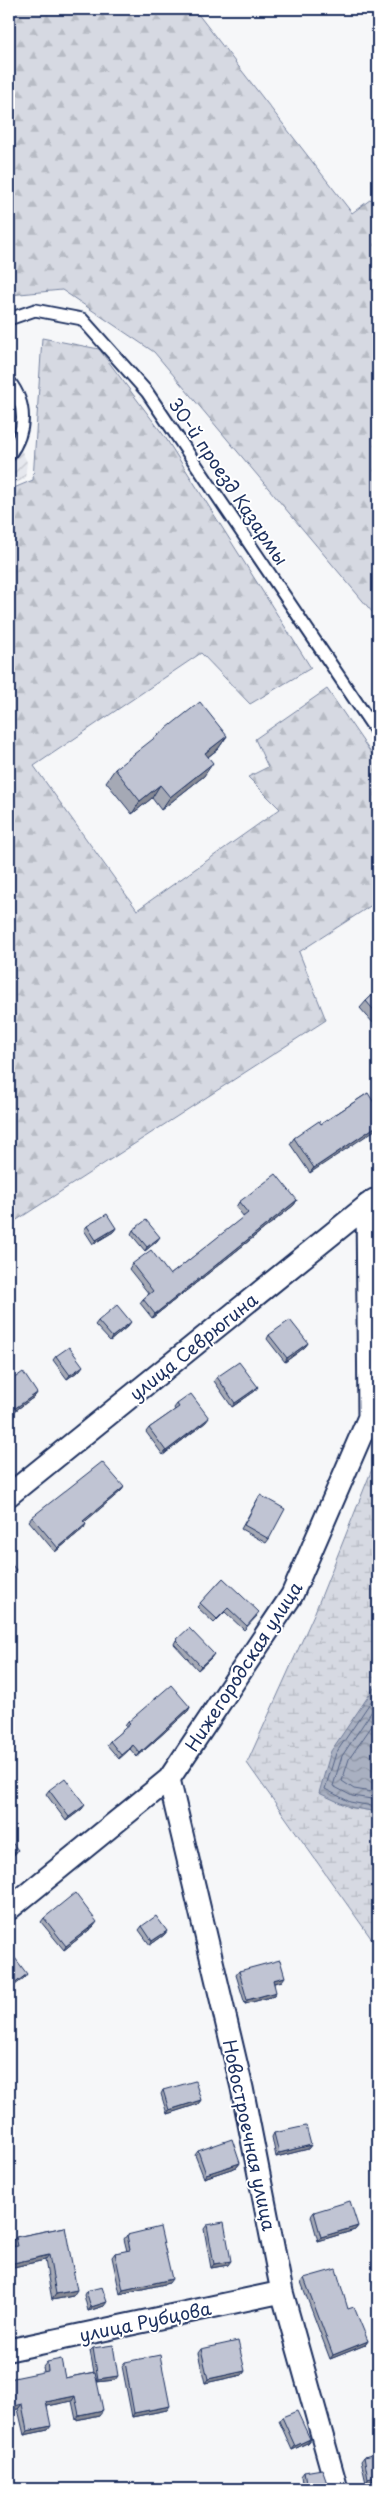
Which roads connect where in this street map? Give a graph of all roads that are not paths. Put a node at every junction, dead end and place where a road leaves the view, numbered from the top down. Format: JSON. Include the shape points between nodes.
{"nodes":[{"id":1,"x":375,"y":9,"type":"edge"},
{"id":2,"x":378,"y":14,"type":"edge"},
{"id":3,"x":9,"y":319,"type":"edge"},
{"id":4,"x":9,"y":381,"type":"edge"},
{"id":5,"x":9,"y":455,"type":"edge"},
{"id":6,"x":378,"y":734,"type":"edge"},
{"id":7,"x":373,"y":1201,"type":"edge"},
{"id":8,"x":9,"y":1495,"type":"edge"},
{"id":9,"x":170,"y":1779,"type":"junction"},
{"id":10,"x":9,"y":1909,"type":"edge"},
{"id":11,"x":282,"y":2292,"type":"junction"},
{"id":12,"x":9,"y":2350,"type":"edge"},
{"id":13,"x":337,"y":2489,"type":"edge"}],
"edges":[{"from":1,"to":2,"type":"lane"},
{"from":3,"to":6,"type":"lane","name":"30-й проезд Казармы","via":[[35,310],[82,319],[147,392]]},
{"from":4,"to":5,"type":"lane","via":[[17,391],[24,412],[22,430]]},
{"from":7,"to":8,"type":"street","name":"улица Севрюгина"},
{"from":7,"to":9,"type":"street","name":"Нижегородская улица","via":[[369,1418],[292,1596]]},
{"from":9,"to":10,"type":"street","name":"Нижегородская улица"},
{"from":9,"to":11,"type":"street","name":"Новостроечная улица","via":[[242,2088]]},
{"from":11,"to":12,"type":"street","name":"улица Рубцова"},
{"from":11,"to":13,"type":"street","name":"Новостроечная улица"}]}
